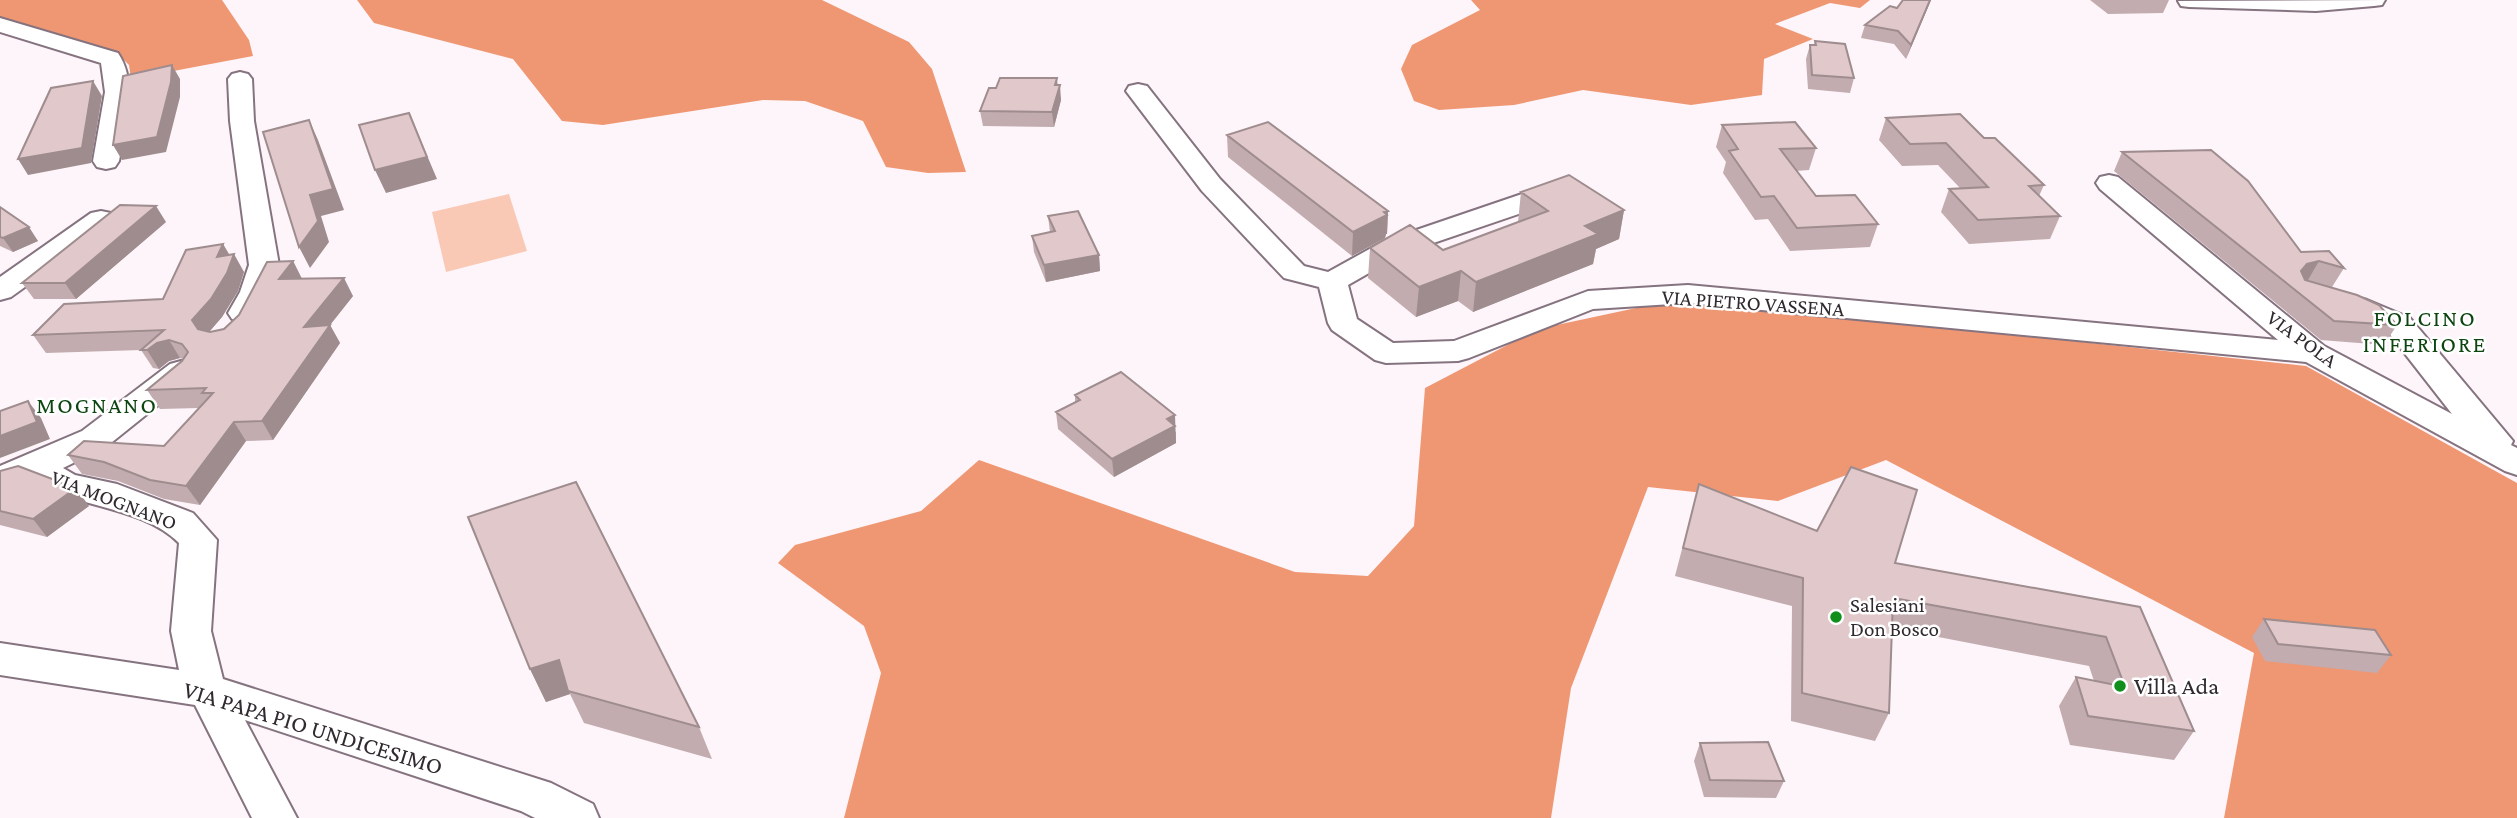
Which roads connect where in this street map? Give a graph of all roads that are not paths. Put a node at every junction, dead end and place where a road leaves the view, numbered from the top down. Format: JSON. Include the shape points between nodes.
{"nodes":[{"id":1,"x":2374,"y":0,"type":"edge"},
{"id":2,"x":2189,"y":1,"type":"edge"},
{"id":3,"x":0,"y":25,"type":"edge"},
{"id":4,"x":240,"y":79,"type":"dead end"},
{"id":5,"x":1138,"y":91,"type":"dead end"},
{"id":6,"x":106,"y":161,"type":"dead end"},
{"id":7,"x":2109,"y":183,"type":"dead end"},
{"id":8,"x":1532,"y":200,"type":"edge"},
{"id":9,"x":101,"y":219,"type":"edge"},
{"id":10,"x":1332,"y":282,"type":"junction"},
{"id":11,"x":0,"y":290,"type":"edge"},
{"id":12,"x":2332,"y":299,"type":"edge"},
{"id":13,"x":229,"y":332,"type":"edge"},
{"id":14,"x":2313,"y":353,"type":"junction"},
{"id":15,"x":181,"y":371,"type":"edge"},
{"id":16,"x":2517,"y":463,"type":"edge"},
{"id":17,"x":35,"y":467,"type":"junction"},
{"id":18,"x":0,"y":479,"type":"edge"},
{"id":19,"x":0,"y":659,"type":"edge"},
{"id":20,"x":208,"y":691,"type":"junction"},
{"id":21,"x":275,"y":818,"type":"edge"},
{"id":22,"x":577,"y":818,"type":"edge"}],
"edges":[{"from":1,"to":2,"type":"street","via":[[2316,5]]},
{"from":3,"to":6,"type":"street","via":[[116,63]]},
{"from":4,"to":13,"type":"street","via":[[264,265],[255,292]]},
{"from":5,"to":10,"type":"street","via":[[1212,185],[1294,272]]},
{"from":7,"to":14,"type":"street","name":"VIA POLA"},
{"from":8,"to":10,"type":"street","via":[[1394,247]]},
{"from":9,"to":11,"type":"street"},
{"from":10,"to":14,"type":"street","name":"VIA PIETRO VASSENA","via":[[1343,323],[1386,352],[1458,351],[1588,300],[1688,294]]},
{"from":12,"to":16,"type":"street","via":[[2399,325],[2475,420]]},
{"from":14,"to":16,"type":"street","name":"VIA POLA"},
{"from":15,"to":17,"type":"street","via":[[94,439]]},
{"from":17,"to":18,"type":"street","name":"VIA MOGNANO"},
{"from":17,"to":20,"type":"street","name":"VIA MOGNANO","via":[[65,485],[104,493],[180,522],[198,540],[191,631]]},
{"from":19,"to":20,"type":"street","name":"VIA PAPA PIO UNDICESIMO"},
{"from":20,"to":21,"type":"street","name":"VIA MOGNANO"},
{"from":20,"to":22,"type":"street","name":"VIA PAPA PIO UNDICESIMO","via":[[536,796]]}]}
